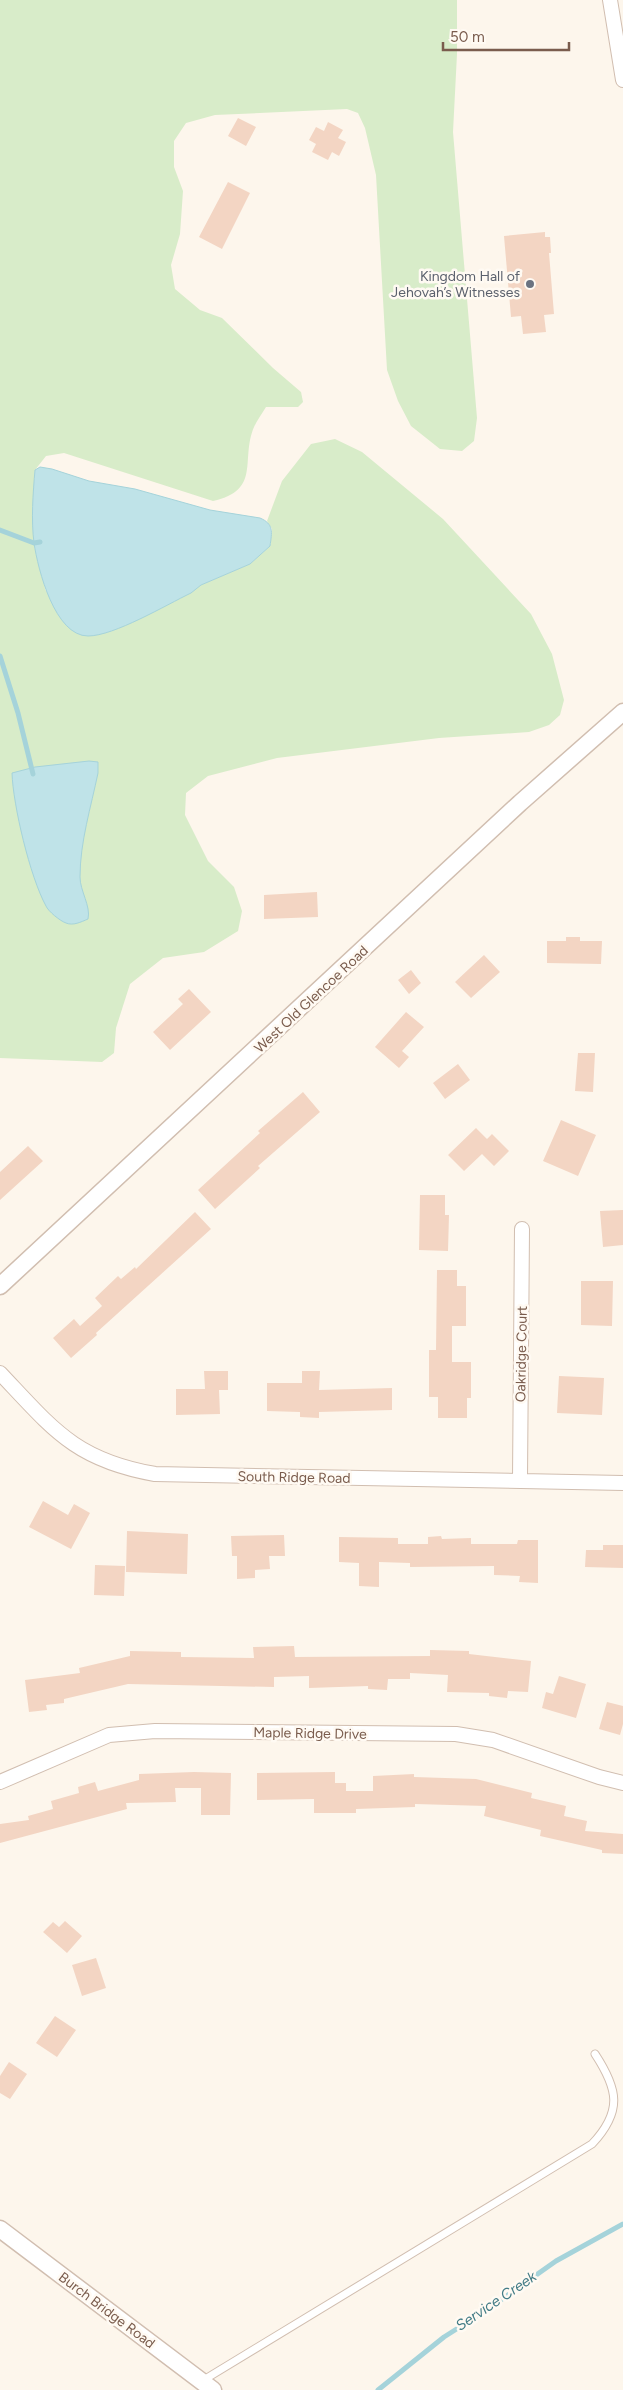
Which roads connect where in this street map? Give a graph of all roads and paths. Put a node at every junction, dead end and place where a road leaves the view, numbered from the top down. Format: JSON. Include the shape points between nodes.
{"nodes":[{"id":1,"x":610,"y":0,"type":"edge"},
{"id":2,"x":623,"y":80,"type":"edge"},
{"id":3,"x":623,"y":712,"type":"edge"},
{"id":4,"x":522,"y":1229,"type":"dead end"},
{"id":5,"x":0,"y":1286,"type":"edge"},
{"id":6,"x":0,"y":1373,"type":"edge"},
{"id":7,"x":520,"y":1479,"type":"junction"},
{"id":8,"x":623,"y":1482,"type":"edge"},
{"id":9,"x":0,"y":1782,"type":"edge"},
{"id":10,"x":623,"y":1783,"type":"edge"},
{"id":11,"x":595,"y":2054,"type":"dead end"},
{"id":12,"x":0,"y":2230,"type":"edge"},
{"id":13,"x":208,"y":2386,"type":"edge"}],
"edges":[{"from":1,"to":2,"type":"street"},
{"from":3,"to":5,"type":"street","name":"West Old Glencoe Road"},
{"from":4,"to":7,"type":"street","name":"Oakridge Court"},
{"from":6,"to":7,"type":"street","name":"South Ridge Road","via":[[63,1437],[100,1460],[126,1469],[165,1475]]},
{"from":7,"to":8,"type":"street","name":"South Ridge Road"},
{"from":9,"to":10,"type":"street","name":"Maple Ridge Drive","via":[[109,1735],[155,1731],[456,1734],[493,1740]]},
{"from":11,"to":13,"type":"lane","via":[[613,2088],[614,2108],[607,2128],[592,2144]]},
{"from":12,"to":13,"type":"street","name":"Burch Bridge Road"}]}
